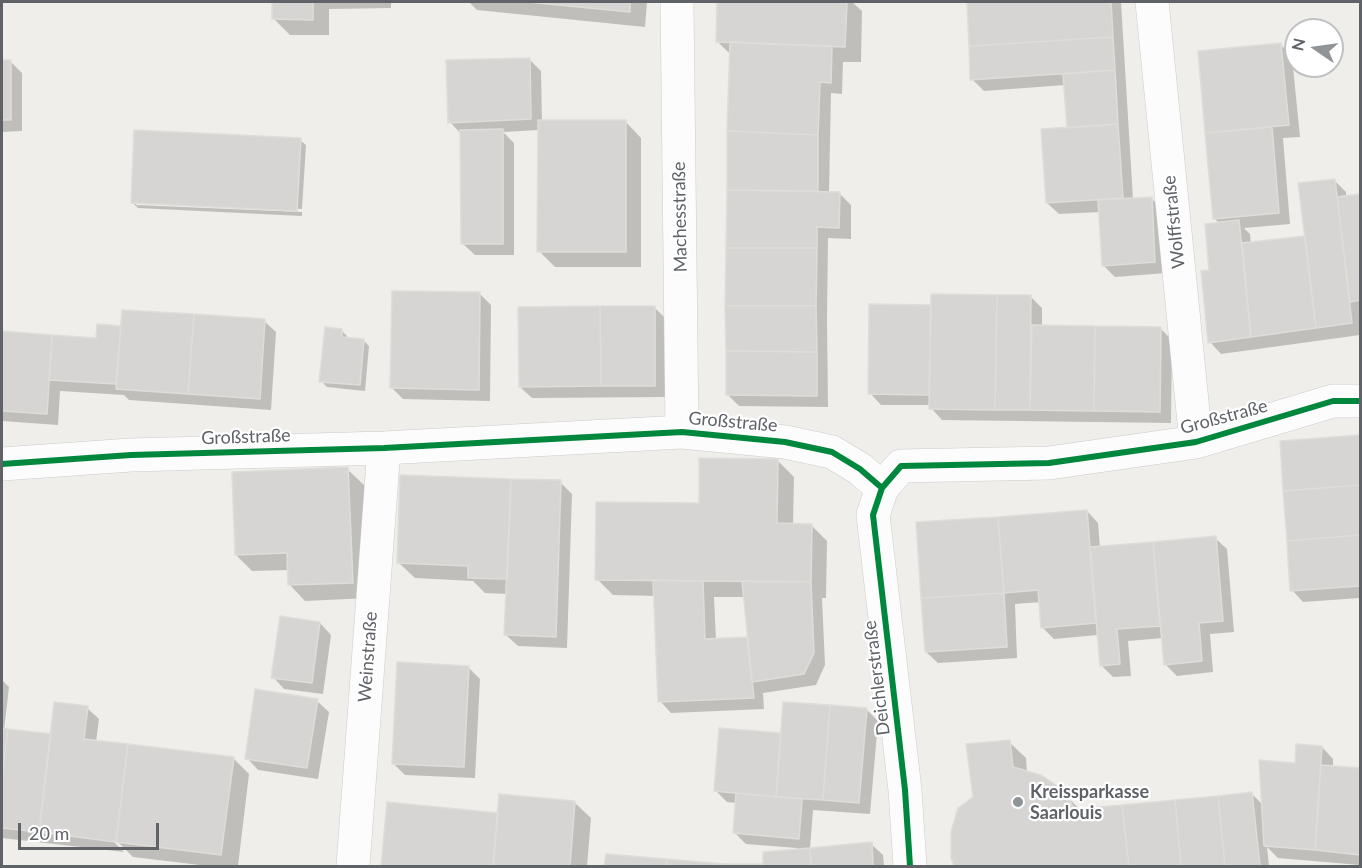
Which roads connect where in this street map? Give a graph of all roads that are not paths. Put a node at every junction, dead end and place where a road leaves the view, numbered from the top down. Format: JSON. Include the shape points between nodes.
{"nodes":[{"id":1,"x":677,"y":2,"type":"edge"},
{"id":2,"x":1152,"y":2,"type":"edge"},
{"id":3,"x":1360,"y":401,"type":"edge"},
{"id":4,"x":682,"y":432,"type":"junction"},
{"id":5,"x":1197,"y":442,"type":"junction"},
{"id":6,"x":384,"y":448,"type":"junction"},
{"id":7,"x":2,"y":464,"type":"edge"},
{"id":8,"x":882,"y":488,"type":"junction"},
{"id":9,"x":353,"y":867,"type":"edge"},
{"id":10,"x":910,"y":867,"type":"edge"}],
"edges":[{"from":1,"to":4,"type":"street","name":"Machesstraße"},
{"from":2,"to":5,"type":"street","name":"Wolffstraße"},
{"from":3,"to":5,"type":"street","name":"Großstraße","via":[[1333,401]]},
{"from":4,"to":6,"type":"street","name":"Großstraße"},
{"from":4,"to":8,"type":"street","name":"Großstraße","via":[[785,442],[832,452]]},
{"from":5,"to":8,"type":"street","name":"Großstraße","via":[[1049,463],[901,466]]},
{"from":6,"to":7,"type":"street","name":"Großstraße","via":[[131,455]]},
{"from":6,"to":9,"type":"street","name":"Weinstraße"},
{"from":8,"to":10,"type":"street","name":"Deichlerstraße","via":[[873,515],[905,790]]}]}
